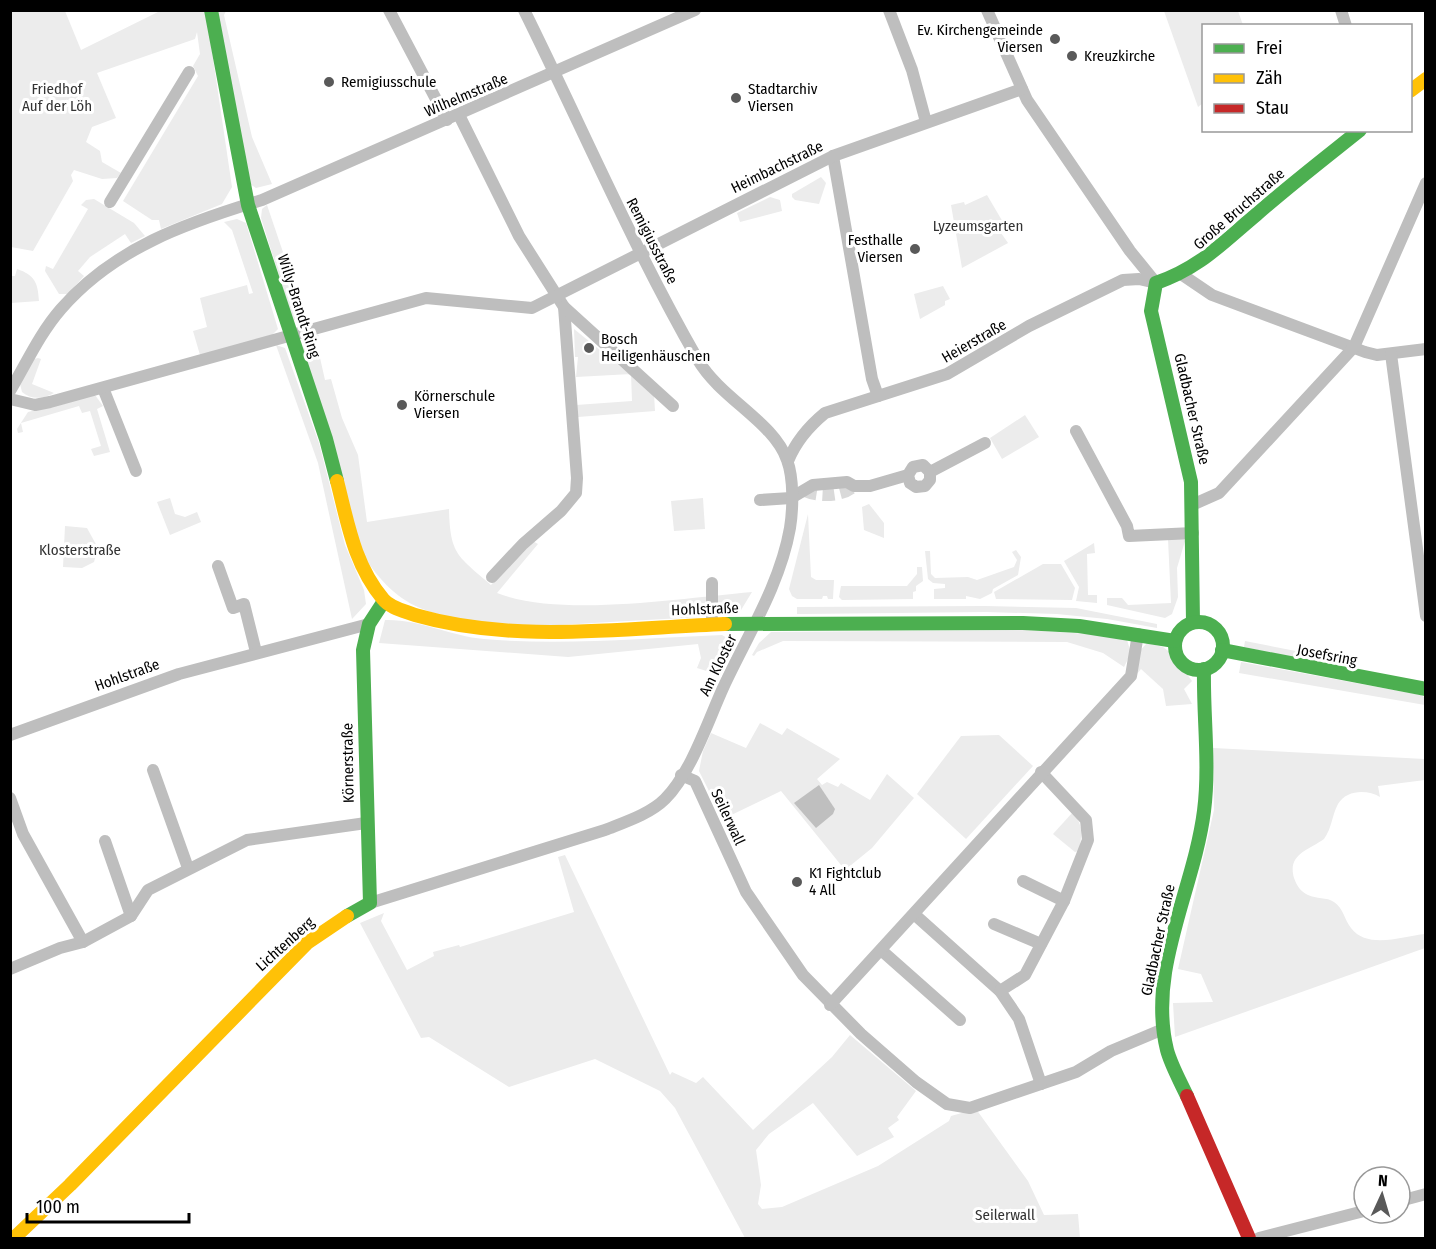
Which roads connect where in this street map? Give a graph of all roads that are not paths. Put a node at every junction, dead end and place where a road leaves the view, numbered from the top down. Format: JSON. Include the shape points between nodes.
{"nodes":[{"id":1,"x":212,"y":10,"type":"edge"},
{"id":2,"x":389,"y":10,"type":"edge"},
{"id":3,"x":524,"y":10,"type":"edge"},
{"id":4,"x":695,"y":10,"type":"edge"},
{"id":5,"x":889,"y":10,"type":"edge"},
{"id":6,"x":987,"y":10,"type":"edge"},
{"id":7,"x":189,"y":72,"type":"dead end"},
{"id":8,"x":555,"y":73,"type":"junction"},
{"id":9,"x":1425,"y":79,"type":"edge"},
{"id":10,"x":1022,"y":88,"type":"junction"},
{"id":11,"x":1412,"y":89,"type":"edge"},
{"id":12,"x":459,"y":115,"type":"junction"},
{"id":13,"x":447,"y":120,"type":"junction"},
{"id":14,"x":926,"y":122,"type":"junction"},
{"id":15,"x":1358,"y":132,"type":"edge"},
{"id":16,"x":832,"y":156,"type":"junction"},
{"id":17,"x":1425,"y":183,"type":"edge"},
{"id":18,"x":110,"y":202,"type":"dead end"},
{"id":19,"x":248,"y":204,"type":"junction"},
{"id":20,"x":640,"y":254,"type":"junction"},
{"id":21,"x":1181,"y":274,"type":"junction"},
{"id":22,"x":1156,"y":283,"type":"junction"},
{"id":23,"x":555,"y":296,"type":"junction"},
{"id":24,"x":564,"y":307,"type":"junction"},
{"id":25,"x":291,"y":336,"type":"junction"},
{"id":26,"x":1354,"y":347,"type":"junction"},
{"id":27,"x":1425,"y":349,"type":"edge"},
{"id":28,"x":1391,"y":354,"type":"junction"},
{"id":29,"x":103,"y":388,"type":"junction"},
{"id":30,"x":10,"y":391,"type":"edge"},
{"id":31,"x":878,"y":396,"type":"junction"},
{"id":32,"x":10,"y":399,"type":"edge"},
{"id":33,"x":673,"y":406,"type":"dead end"},
{"id":34,"x":1076,"y":431,"type":"dead end"},
{"id":35,"x":985,"y":443,"type":"dead end"},
{"id":36,"x":788,"y":461,"type":"junction"},
{"id":37,"x":136,"y":471,"type":"dead end"},
{"id":38,"x":791,"y":498,"type":"junction"},
{"id":39,"x":760,"y":500,"type":"dead end"},
{"id":40,"x":1192,"y":505,"type":"junction"},
{"id":41,"x":1193,"y":533,"type":"junction"},
{"id":42,"x":218,"y":566,"type":"dead end"},
{"id":43,"x":492,"y":577,"type":"dead end"},
{"id":44,"x":712,"y":583,"type":"dead end"},
{"id":45,"x":384,"y":601,"type":"junction"},
{"id":46,"x":1425,"y":602,"type":"edge"},
{"id":47,"x":1425,"y":616,"type":"edge"},
{"id":48,"x":1193,"y":622,"type":"junction"},
{"id":49,"x":756,"y":623,"type":"junction"},
{"id":50,"x":369,"y":624,"type":"junction"},
{"id":51,"x":712,"y":625,"type":"junction"},
{"id":52,"x":1138,"y":634,"type":"junction"},
{"id":53,"x":1175,"y":641,"type":"junction"},
{"id":54,"x":1222,"y":651,"type":"junction"},
{"id":55,"x":256,"y":652,"type":"junction"},
{"id":56,"x":1203,"y":669,"type":"junction"},
{"id":57,"x":1425,"y":688,"type":"edge"},
{"id":58,"x":10,"y":735,"type":"edge"},
{"id":59,"x":153,"y":770,"type":"dead end"},
{"id":60,"x":1041,"y":772,"type":"junction"},
{"id":61,"x":681,"y":775,"type":"junction"},
{"id":62,"x":10,"y":798,"type":"edge"},
{"id":63,"x":366,"y":823,"type":"junction"},
{"id":64,"x":105,"y":841,"type":"dead end"},
{"id":65,"x":188,"y":868,"type":"junction"},
{"id":66,"x":1023,"y":881,"type":"dead end"},
{"id":67,"x":1064,"y":901,"type":"junction"},
{"id":68,"x":370,"y":903,"type":"junction"},
{"id":69,"x":914,"y":914,"type":"junction"},
{"id":70,"x":131,"y":916,"type":"junction"},
{"id":71,"x":994,"y":924,"type":"dead end"},
{"id":72,"x":83,"y":942,"type":"junction"},
{"id":73,"x":1041,"y":944,"type":"junction"},
{"id":74,"x":881,"y":950,"type":"junction"},
{"id":75,"x":10,"y":969,"type":"edge"},
{"id":76,"x":1000,"y":991,"type":"junction"},
{"id":77,"x":830,"y":1005,"type":"junction"},
{"id":78,"x":960,"y":1020,"type":"dead end"},
{"id":79,"x":1161,"y":1030,"type":"junction"},
{"id":80,"x":1041,"y":1084,"type":"junction"},
{"id":81,"x":1352,"y":1213,"type":"edge"},
{"id":82,"x":14,"y":1239,"type":"edge"},
{"id":83,"x":1249,"y":1239,"type":"edge"},
{"id":84,"x":1259,"y":1239,"type":"edge"}],
"edges":[{"from":1,"to":19,"type":"main road","name":"Willy-Brandt-Ring"},
{"from":2,"to":13,"type":"street"},
{"from":3,"to":8,"type":"street","name":"Remigiusstraße"},
{"from":4,"to":8,"type":"street","name":"Wilhelmstraße"},
{"from":5,"to":14,"type":"street","via":[[912,70]]},
{"from":6,"to":10,"type":"street"},
{"from":7,"to":18,"type":"street"},
{"from":8,"to":12,"type":"street","name":"Wilhelmstraße"},
{"from":8,"to":20,"type":"street","name":"Remigiusstraße"},
{"from":9,"to":11,"type":"main road"},
{"from":10,"to":14,"type":"street","name":"Heimbachstraße"},
{"from":10,"to":22,"type":"street","via":[[1130,251]]},
{"from":12,"to":13,"type":"street","name":"Wilhelmstraße"},
{"from":12,"to":23,"type":"street","via":[[513,226]]},
{"from":13,"to":19,"type":"street","name":"Wilhelmstraße"},
{"from":14,"to":16,"type":"street","name":"Heimbachstraße"},
{"from":15,"to":21,"type":"main road","name":"Große Bruchstraße","via":[[1245,223],[1209,259]]},
{"from":16,"to":20,"type":"street","name":"Heimbachstraße"},
{"from":16,"to":31,"type":"street"},
{"from":17,"to":26,"type":"street"},
{"from":19,"to":25,"type":"main road","name":"Willy-Brandt-Ring"},
{"from":19,"to":30,"type":"street","name":"Wilhelmstraße","via":[[158,236],[112,262],[59,311]]},
{"from":20,"to":23,"type":"street","name":"Heimbachstraße"},
{"from":20,"to":36,"type":"street","name":"Remigiusstraße","via":[[710,380],[776,439]]},
{"from":21,"to":22,"type":"main road","name":"Große Bruchstraße"},
{"from":21,"to":26,"type":"street","via":[[1212,295]]},
{"from":22,"to":31,"type":"street","name":"Heierstraße","via":[[1123,280],[1029,326],[947,374]]},
{"from":22,"to":40,"type":"main road","name":"Gladbacher Straße","via":[[1151,311],[1187,456]]},
{"from":23,"to":24,"type":"street"},
{"from":23,"to":25,"type":"street","via":[[532,308],[426,298]]},
{"from":24,"to":33,"type":"street"},
{"from":24,"to":43,"type":"street","via":[[576,493]]},
{"from":25,"to":29,"type":"street"},
{"from":25,"to":45,"type":"main road","name":"Willy-Brandt-Ring","via":[[326,439],[356,557]]},
{"from":26,"to":28,"type":"street","via":[[1377,355]]},
{"from":26,"to":40,"type":"street","via":[[1219,493]]},
{"from":27,"to":28,"type":"street"},
{"from":28,"to":46,"type":"street"},
{"from":29,"to":32,"type":"street","via":[[34,405]]},
{"from":29,"to":37,"type":"street"},
{"from":31,"to":36,"type":"street","name":"Heierstraße","via":[[825,413],[794,446]]},
{"from":34,"to":41,"type":"street","via":[[1129,536]]},
{"from":35,"to":38,"type":"street","via":[[930,472],[923,465],[913,467],[908,475],[870,486],[847,482],[813,485]]},
{"from":36,"to":38,"type":"street","name":"Am Kloster"},
{"from":38,"to":39,"type":"street"},
{"from":38,"to":49,"type":"street","name":"Am Kloster","via":[[790,528]]},
{"from":40,"to":41,"type":"main road","name":"Gladbacher Straße"},
{"from":41,"to":48,"type":"main road","name":"Gladbacher Straße"},
{"from":42,"to":55,"type":"street","via":[[233,608],[244,604]]},
{"from":44,"to":51,"type":"street"},
{"from":45,"to":50,"type":"main road"},
{"from":45,"to":51,"type":"main road","name":"Hohlstraße","via":[[437,621],[483,629],[552,632]]},
{"from":46,"to":47,"type":"street"},
{"from":48,"to":53,"type":"main road","via":[[1181,629]]},
{"from":48,"to":54,"type":"main road","via":[[1215,628]]},
{"from":49,"to":51,"type":"main road","name":"Hohlstraße"},
{"from":49,"to":52,"type":"main road","name":"Hohlstraße","via":[[1023,623]]},
{"from":49,"to":61,"type":"street","name":"Am Kloster"},
{"from":50,"to":55,"type":"street","name":"Hohlstraße"},
{"from":50,"to":63,"type":"main road","name":"Körnerstraße","via":[[363,650]]},
{"from":52,"to":53,"type":"main road","name":"Hohlstraße"},
{"from":52,"to":60,"type":"street","via":[[1131,676]]},
{"from":53,"to":56,"type":"main road","via":[[1182,663]]},
{"from":54,"to":56,"type":"main road","via":[[1215,663]]},
{"from":54,"to":57,"type":"main road","name":"Josefsring"},
{"from":55,"to":58,"type":"street","name":"Hohlstraße","via":[[179,674]]},
{"from":56,"to":79,"type":"main road","name":"Gladbacher Straße","via":[[1204,811],[1162,993]]},
{"from":59,"to":65,"type":"street"},
{"from":60,"to":67,"type":"street","via":[[1086,820],[1088,840]]},
{"from":60,"to":69,"type":"street"},
{"from":61,"to":68,"type":"street","name":"Lichtenberg","via":[[665,799],[616,826]]},
{"from":61,"to":77,"type":"street","name":"Seilerwall","via":[[695,781],[746,892],[803,975]]},
{"from":62,"to":72,"type":"street","via":[[23,834]]},
{"from":63,"to":65,"type":"street","via":[[247,840]]},
{"from":63,"to":68,"type":"main road","name":"Körnerstraße"},
{"from":64,"to":70,"type":"street"},
{"from":65,"to":70,"type":"street","via":[[148,890]]},
{"from":66,"to":67,"type":"street"},
{"from":67,"to":73,"type":"street"},
{"from":68,"to":82,"type":"main road","name":"Lichtenberg","via":[[307,943]]},
{"from":69,"to":74,"type":"street"},
{"from":69,"to":76,"type":"street"},
{"from":70,"to":72,"type":"street"},
{"from":71,"to":73,"type":"street"},
{"from":72,"to":75,"type":"street"},
{"from":73,"to":76,"type":"street","via":[[1025,975]]},
{"from":74,"to":77,"type":"street"},
{"from":74,"to":78,"type":"street"},
{"from":76,"to":80,"type":"street","via":[[1019,1019]]},
{"from":77,"to":80,"type":"street","name":"Seilerwall","via":[[916,1082],[947,1104],[970,1108]]},
{"from":79,"to":80,"type":"street","name":"Seilerwall","via":[[1111,1051],[1076,1072]]},
{"from":79,"to":83,"type":"main road","name":"Gladbacher Straße","via":[[1184,1093]]},
{"from":81,"to":84,"type":"street"}]}
